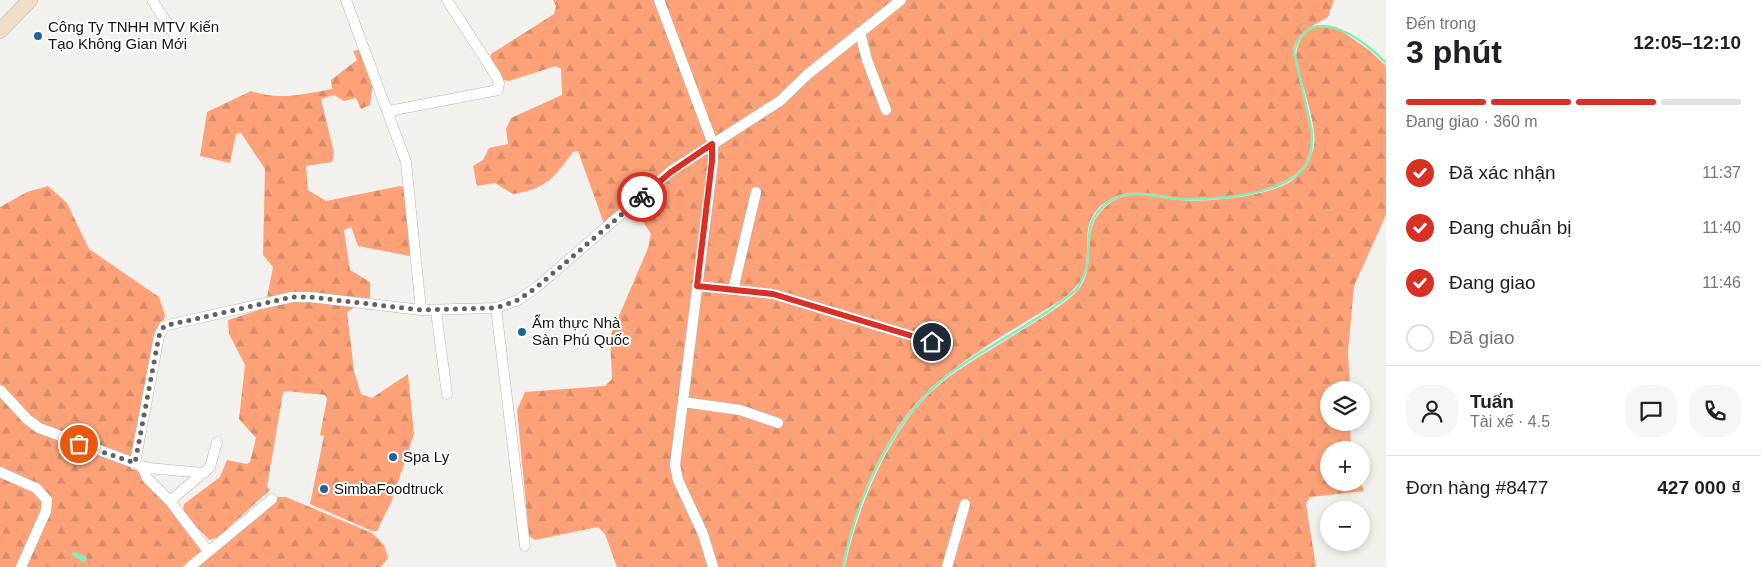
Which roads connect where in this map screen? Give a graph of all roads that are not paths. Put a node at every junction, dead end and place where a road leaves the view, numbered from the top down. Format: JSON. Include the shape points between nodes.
{"nodes":[{"id":1,"x":30,"y":0,"type":"edge"},
{"id":2,"x":152,"y":0,"type":"edge"},
{"id":3,"x":346,"y":0,"type":"edge"},
{"id":4,"x":447,"y":0,"type":"edge"},
{"id":5,"x":659,"y":0,"type":"edge"},
{"id":6,"x":901,"y":0,"type":"edge"},
{"id":7,"x":0,"y":31,"type":"edge"},
{"id":8,"x":860,"y":32,"type":"junction"},
{"id":9,"x":177,"y":39,"type":"dead end"},
{"id":10,"x":886,"y":110,"type":"dead end"},
{"id":11,"x":389,"y":111,"type":"junction"},
{"id":12,"x":712,"y":144,"type":"junction"},
{"id":13,"x":756,"y":192,"type":"dead end"},
{"id":14,"x":697,"y":286,"type":"junction"},
{"id":15,"x":733,"y":290,"type":"junction"},
{"id":16,"x":496,"y":308,"type":"junction"},
{"id":17,"x":421,"y":310,"type":"junction"},
{"id":18,"x":436,"y":311,"type":"junction"},
{"id":19,"x":932,"y":342,"type":"dead end"},
{"id":20,"x":0,"y":390,"type":"edge"},
{"id":21,"x":447,"y":394,"type":"dead end"},
{"id":22,"x":683,"y":402,"type":"junction"},
{"id":23,"x":778,"y":423,"type":"dead end"},
{"id":24,"x":217,"y":442,"type":"dead end"},
{"id":25,"x":139,"y":464,"type":"junction"},
{"id":26,"x":0,"y":472,"type":"edge"},
{"id":27,"x":204,"y":473,"type":"junction"},
{"id":28,"x":272,"y":499,"type":"dead end"},
{"id":29,"x":170,"y":501,"type":"junction"},
{"id":30,"x":965,"y":504,"type":"dead end"},
{"id":31,"x":524,"y":546,"type":"dead end"},
{"id":32,"x":208,"y":550,"type":"junction"},
{"id":33,"x":21,"y":567,"type":"edge"},
{"id":34,"x":190,"y":567,"type":"edge"},
{"id":35,"x":713,"y":567,"type":"edge"},
{"id":36,"x":947,"y":567,"type":"edge"}],
"edges":[{"from":1,"to":7,"type":"street"},
{"from":2,"to":9,"type":"street"},
{"from":3,"to":11,"type":"street"},
{"from":4,"to":11,"type":"street","via":[[496,76],[498,90]]},
{"from":5,"to":12,"type":"street"},
{"from":6,"to":8,"type":"street"},
{"from":8,"to":10,"type":"street"},
{"from":8,"to":12,"type":"street","via":[[808,74],[780,102]]},
{"from":11,"to":17,"type":"street","via":[[406,162]]},
{"from":12,"to":14,"type":"street"},
{"from":12,"to":16,"type":"street","via":[[671,172],[537,287],[518,300]]},
{"from":13,"to":15,"type":"street"},
{"from":14,"to":15,"type":"street"},
{"from":14,"to":22,"type":"street"},
{"from":15,"to":19,"type":"street","via":[[773,294]]},
{"from":16,"to":18,"type":"street"},
{"from":16,"to":31,"type":"street"},
{"from":17,"to":18,"type":"street"},
{"from":17,"to":25,"type":"street","via":[[292,297],[164,326],[159,336]]},
{"from":18,"to":21,"type":"street"},
{"from":20,"to":25,"type":"street","via":[[40,428]]},
{"from":22,"to":23,"type":"street","via":[[740,410]]},
{"from":22,"to":35,"type":"street","via":[[676,470]]},
{"from":24,"to":27,"type":"street","via":[[213,460]]},
{"from":25,"to":27,"type":"street"},
{"from":25,"to":29,"type":"street","via":[[146,478]]},
{"from":26,"to":33,"type":"street","via":[[36,488],[47,500],[46,511]]},
{"from":27,"to":29,"type":"street"},
{"from":28,"to":32,"type":"street"},
{"from":29,"to":32,"type":"street"},
{"from":30,"to":36,"type":"street"},
{"from":32,"to":34,"type":"street"}]}
